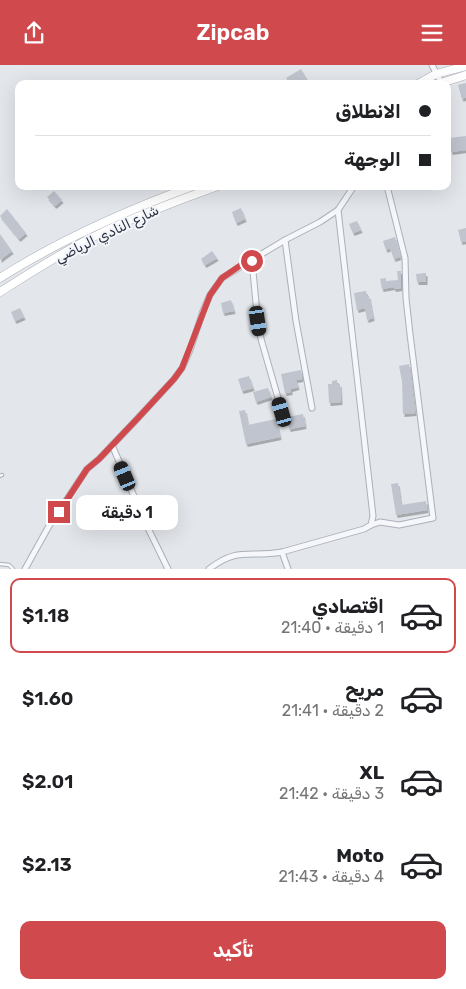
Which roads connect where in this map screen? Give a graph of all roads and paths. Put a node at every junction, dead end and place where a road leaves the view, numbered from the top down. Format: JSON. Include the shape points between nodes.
{"nodes":[{"id":1,"x":432,"y":65,"type":"edge"},
{"id":2,"x":464,"y":66,"type":"edge"},
{"id":3,"x":436,"y":74,"type":"junction"},
{"id":4,"x":466,"y":75,"type":"edge"},
{"id":5,"x":425,"y":80,"type":"edge"},
{"id":6,"x":438,"y":80,"type":"edge"},
{"id":7,"x":449,"y":80,"type":"edge"},
{"id":8,"x":182,"y":190,"type":"edge"},
{"id":9,"x":208,"y":190,"type":"edge"},
{"id":10,"x":351,"y":190,"type":"edge"},
{"id":11,"x":389,"y":190,"type":"edge"},
{"id":12,"x":338,"y":210,"type":"junction"},
{"id":13,"x":285,"y":240,"type":"junction"},
{"id":14,"x":252,"y":261,"type":"junction"},
{"id":15,"x":0,"y":278,"type":"edge"},
{"id":16,"x":0,"y":292,"type":"edge"},
{"id":17,"x":312,"y":408,"type":"dead end"},
{"id":18,"x":282,"y":412,"type":"dead end"},
{"id":19,"x":112,"y":445,"type":"junction"},
{"id":20,"x":371,"y":525,"type":"junction"},
{"id":21,"x":282,"y":553,"type":"junction"},
{"id":22,"x":0,"y":564,"type":"edge"},
{"id":23,"x":13,"y":569,"type":"edge"},
{"id":24,"x":26,"y":569,"type":"edge"},
{"id":25,"x":168,"y":569,"type":"edge"},
{"id":26,"x":209,"y":569,"type":"edge"},
{"id":27,"x":288,"y":569,"type":"edge"}],
"edges":[{"from":1,"to":3,"type":"street"},
{"from":2,"to":3,"type":"main road"},
{"from":3,"to":5,"type":"main road"},
{"from":3,"to":6,"type":"street"},
{"from":4,"to":7,"type":"main road"},
{"from":8,"to":15,"type":"main road","name":"شارع النادي الرياضي","via":[[84,231]]},
{"from":9,"to":16,"type":"main road","name":"شارع النادي الرياضي","via":[[98,234]]},
{"from":10,"to":12,"type":"street"},
{"from":11,"to":20,"type":"street","via":[[405,258],[410,334],[433,518],[399,525],[380,521]]},
{"from":12,"to":13,"type":"street"},
{"from":12,"to":20,"type":"street","via":[[373,516]]},
{"from":13,"to":14,"type":"street"},
{"from":13,"to":17,"type":"street"},
{"from":14,"to":18,"type":"street","via":[[261,339]]},
{"from":14,"to":19,"type":"street","via":[[222,278],[207,303],[182,368]]},
{"from":19,"to":24,"type":"street","via":[[87,469]]},
{"from":19,"to":25,"type":"street"},
{"from":20,"to":21,"type":"street"},
{"from":21,"to":26,"type":"street","via":[[237,554]]},
{"from":21,"to":27,"type":"street"},
{"from":22,"to":23,"type":"lane","via":[[10,565]]}]}
